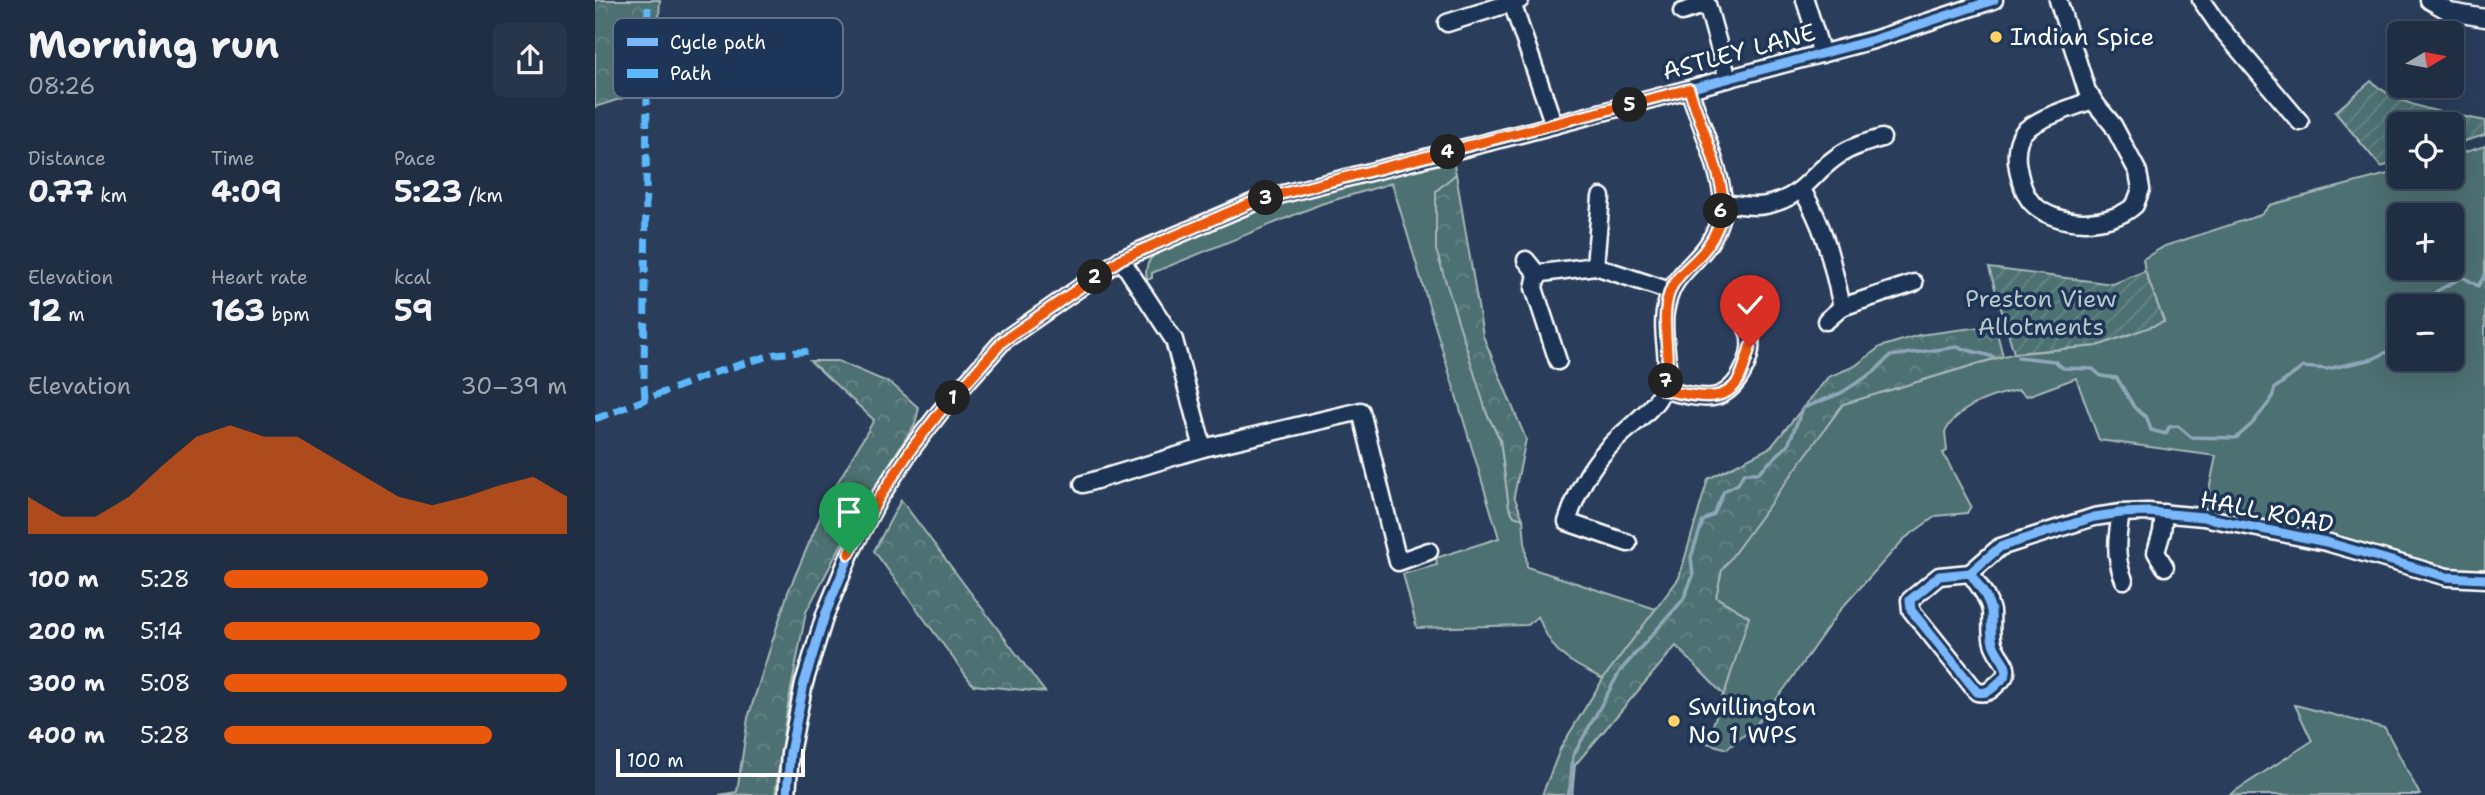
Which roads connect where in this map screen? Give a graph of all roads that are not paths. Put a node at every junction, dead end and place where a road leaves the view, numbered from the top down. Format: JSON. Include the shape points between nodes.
{"nodes":[{"id":1,"x":1805,"y":0,"type":"edge"},
{"id":2,"x":1994,"y":0,"type":"edge"},
{"id":3,"x":2058,"y":0,"type":"edge"},
{"id":4,"x":2201,"y":0,"type":"edge"},
{"id":5,"x":2429,"y":0,"type":"edge"},
{"id":6,"x":1516,"y":1,"type":"edge"},
{"id":7,"x":1682,"y":12,"type":"dead end"},
{"id":8,"x":2485,"y":18,"type":"edge"},
{"id":9,"x":1447,"y":23,"type":"dead end"},
{"id":10,"x":1822,"y":54,"type":"junction"},
{"id":11,"x":1728,"y":79,"type":"junction"},
{"id":12,"x":1689,"y":89,"type":"junction"},
{"id":13,"x":2092,"y":100,"type":"junction"},
{"id":14,"x":2299,"y":122,"type":"dead end"},
{"id":15,"x":1554,"y":125,"type":"junction"},
{"id":16,"x":1882,"y":138,"type":"dead end"},
{"id":17,"x":1802,"y":190,"type":"junction"},
{"id":18,"x":1601,"y":197,"type":"dead end"},
{"id":19,"x":1723,"y":203,"type":"junction"},
{"id":20,"x":1121,"y":259,"type":"junction"},
{"id":21,"x":1526,"y":260,"type":"dead end"},
{"id":22,"x":1595,"y":266,"type":"junction"},
{"id":23,"x":1539,"y":276,"type":"junction"},
{"id":24,"x":1914,"y":283,"type":"dead end"},
{"id":25,"x":1669,"y":291,"type":"junction"},
{"id":26,"x":1842,"y":307,"type":"junction"},
{"id":27,"x":1739,"y":312,"type":"dead end"},
{"id":28,"x":1826,"y":321,"type":"dead end"},
{"id":29,"x":1558,"y":361,"type":"dead end"},
{"id":30,"x":1663,"y":390,"type":"junction"},
{"id":31,"x":1203,"y":448,"type":"junction"},
{"id":32,"x":1083,"y":484,"type":"dead end"},
{"id":33,"x":2121,"y":513,"type":"junction"},
{"id":34,"x":2164,"y":513,"type":"junction"},
{"id":35,"x":1628,"y":543,"type":"dead end"},
{"id":36,"x":1429,"y":551,"type":"dead end"},
{"id":37,"x":2165,"y":567,"type":"dead end"},
{"id":38,"x":1970,"y":573,"type":"junction"},
{"id":39,"x":2485,"y":579,"type":"edge"},
{"id":40,"x":2124,"y":580,"type":"dead end"},
{"id":41,"x":787,"y":795,"type":"edge"}],
"edges":[{"from":1,"to":10,"type":"street"},
{"from":2,"to":10,"type":"street","name":"ASTLEY LANE"},
{"from":3,"to":13,"type":"street"},
{"from":4,"to":14,"type":"street"},
{"from":5,"to":8,"type":"street","via":[[2450,12]]},
{"from":6,"to":9,"type":"street"},
{"from":6,"to":15,"type":"street"},
{"from":7,"to":11,"type":"street","via":[[1707,4]]},
{"from":10,"to":11,"type":"street","name":"ASTLEY LANE"},
{"from":11,"to":12,"type":"street","name":"ASTLEY LANE"},
{"from":12,"to":15,"type":"street","name":"ASTLEY LANE"},
{"from":12,"to":19,"type":"street"},
{"from":13,"to":13,"type":"street","via":[[2113,125],[2138,172],[2139,197],[2129,211],[2114,218],[2058,217],[2039,209],[2025,193],[2018,142],[2029,128]]},
{"from":15,"to":20,"type":"street","name":"ASTLEY LANE","via":[[1258,200]]},
{"from":16,"to":17,"type":"street","via":[[1842,153]]},
{"from":17,"to":19,"type":"street","via":[[1764,206]]},
{"from":17,"to":26,"type":"street","via":[[1828,243]]},
{"from":18,"to":22,"type":"street"},
{"from":19,"to":25,"type":"street","via":[[1717,230]]},
{"from":20,"to":31,"type":"street","via":[[1174,340]]},
{"from":20,"to":41,"type":"street","name":"ASTLEY LANE","via":[[1003,341],[926,430],[879,498],[849,554],[804,683]]},
{"from":21,"to":23,"type":"street"},
{"from":22,"to":23,"type":"street"},
{"from":22,"to":25,"type":"street"},
{"from":23,"to":29,"type":"street","via":[[1535,293]]},
{"from":24,"to":26,"type":"street"},
{"from":25,"to":30,"type":"street","via":[[1665,315],[1668,371]]},
{"from":26,"to":28,"type":"street"},
{"from":27,"to":30,"type":"street","via":[[1750,347],[1732,388],[1712,397]]},
{"from":30,"to":35,"type":"street","via":[[1588,472],[1563,520]]},
{"from":31,"to":32,"type":"street"},
{"from":31,"to":36,"type":"street","via":[[1360,411],[1398,562]]},
{"from":33,"to":34,"type":"street","name":"HALL ROAD"},
{"from":33,"to":38,"type":"street","name":"HALL ROAD","via":[[2000,547]]},
{"from":33,"to":40,"type":"street","via":[[2116,547]]},
{"from":34,"to":37,"type":"street","name":"HALL ROAD","via":[[2156,552]]},
{"from":34,"to":39,"type":"street","name":"HALL ROAD","via":[[2312,539],[2447,577]]},
{"from":38,"to":38,"type":"street","via":[[1939,576],[1912,598],[1909,607],[1977,692],[1985,693],[2005,678],[2007,668],[1993,642],[1986,595]]}]}
